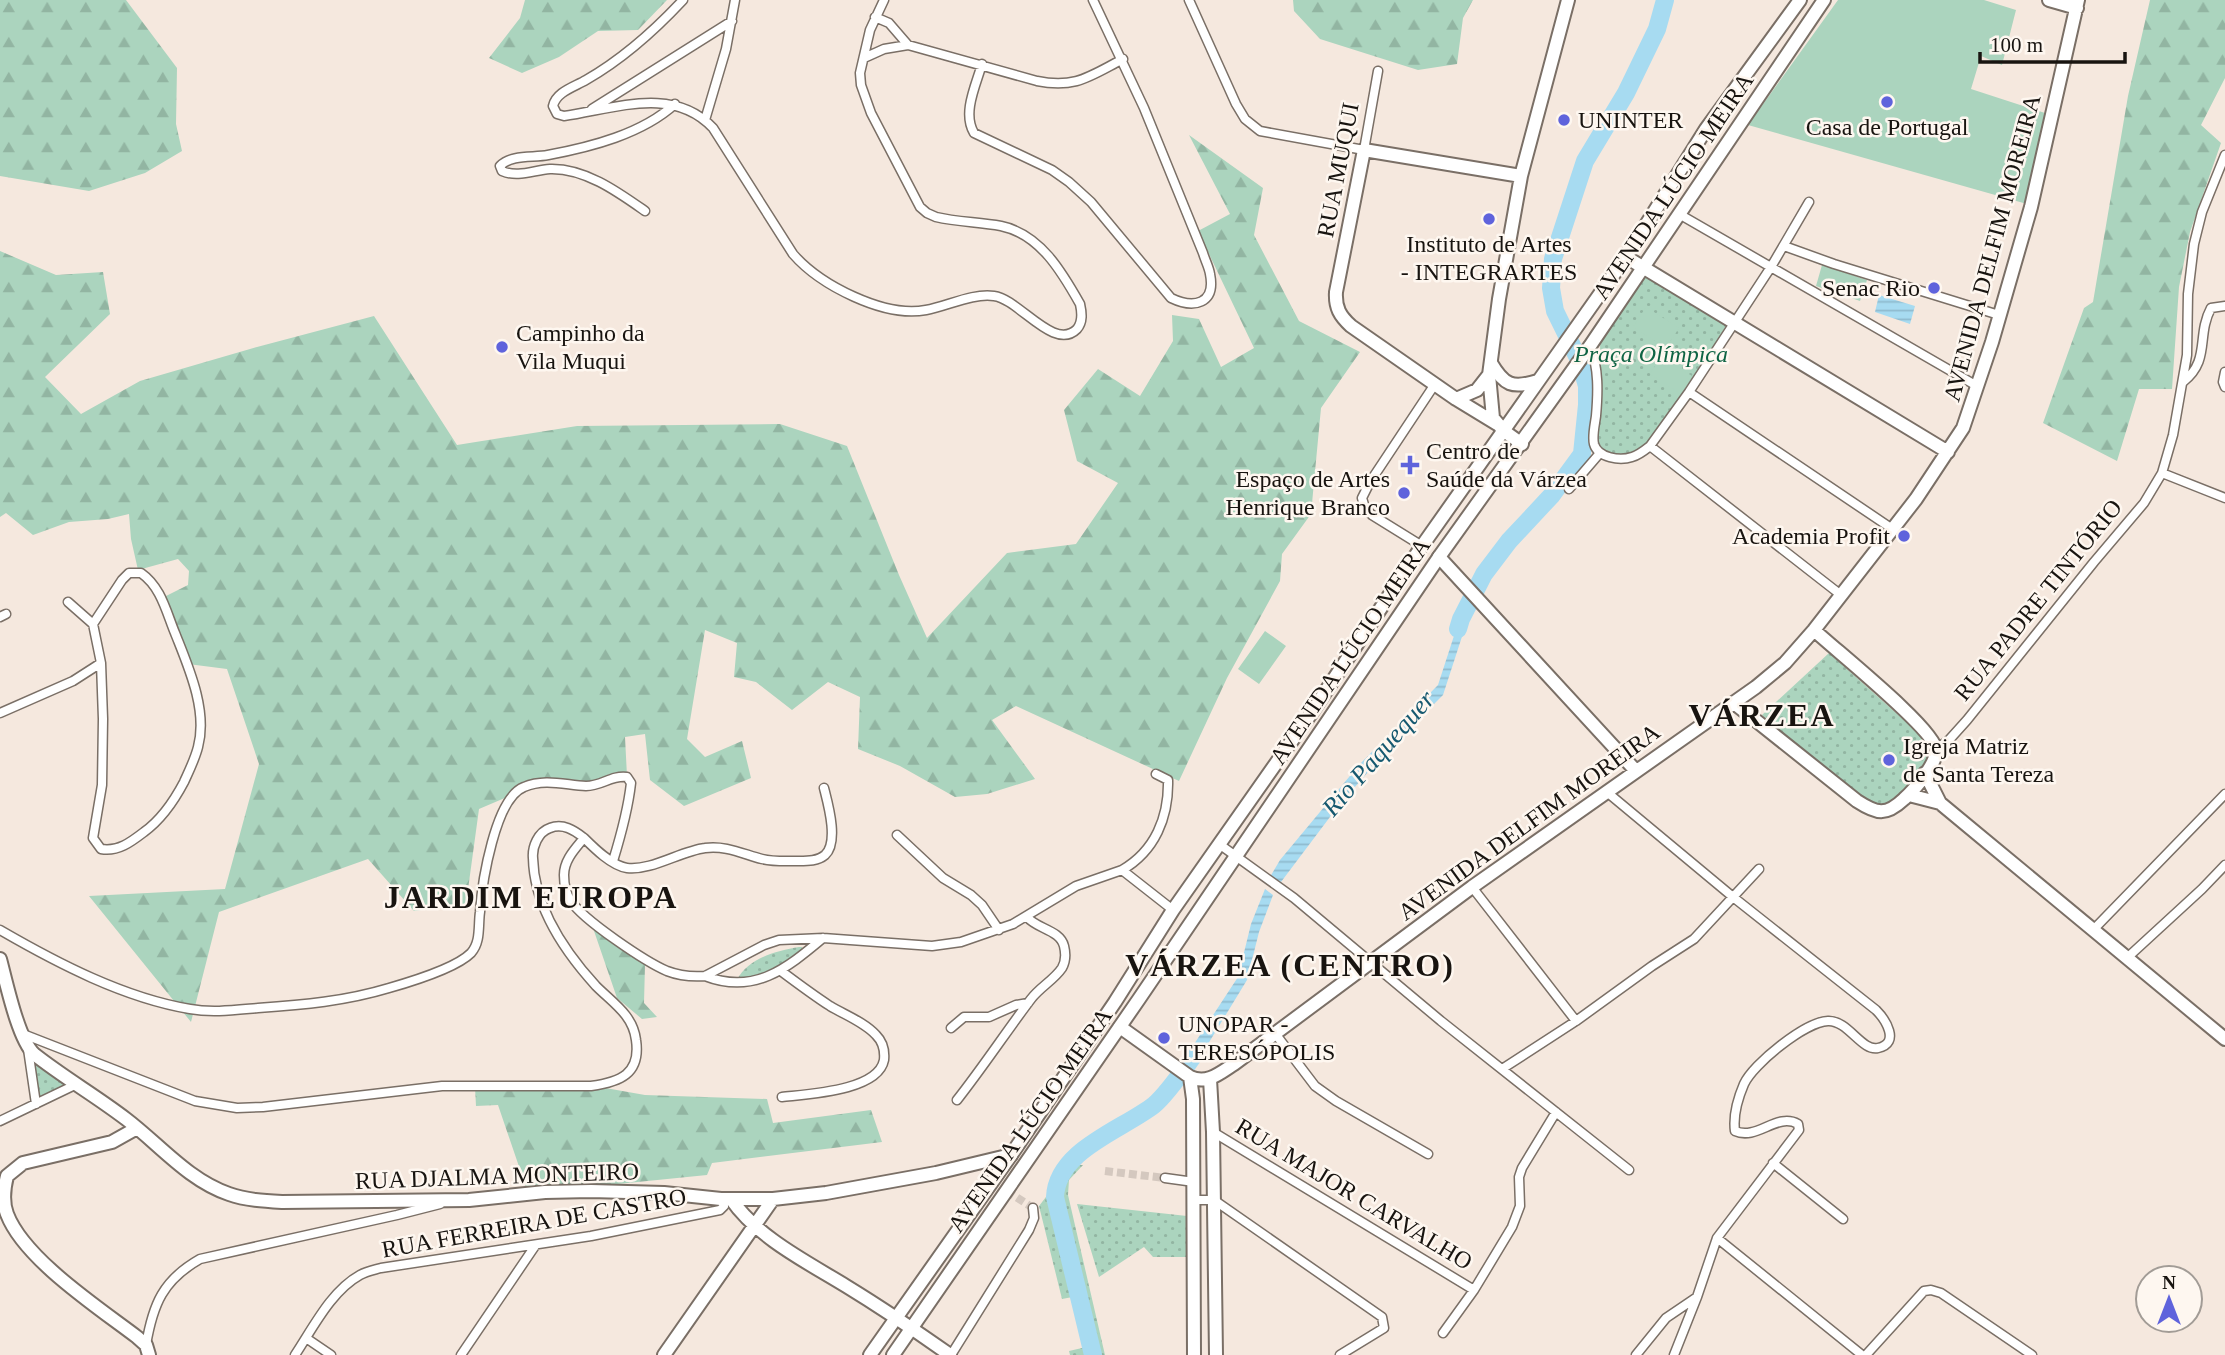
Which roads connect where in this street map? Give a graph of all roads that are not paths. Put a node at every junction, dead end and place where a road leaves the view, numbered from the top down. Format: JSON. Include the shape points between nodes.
{"nodes":[{"id":1,"x":683,"y":0,"type":"edge"},
{"id":2,"x":735,"y":0,"type":"edge"},
{"id":3,"x":884,"y":0,"type":"edge"},
{"id":4,"x":1093,"y":0,"type":"edge"},
{"id":5,"x":1189,"y":0,"type":"edge"},
{"id":6,"x":1569,"y":0,"type":"edge"},
{"id":7,"x":1800,"y":0,"type":"edge"},
{"id":8,"x":1824,"y":0,"type":"edge"},
{"id":9,"x":2049,"y":0,"type":"edge"},
{"id":10,"x":2077,"y":4,"type":"edge"},
{"id":11,"x":875,"y":17,"type":"junction"},
{"id":12,"x":732,"y":20,"type":"junction"},
{"id":13,"x":908,"y":45,"type":"junction"},
{"id":14,"x":864,"y":58,"type":"junction"},
{"id":15,"x":1123,"y":60,"type":"junction"},
{"id":16,"x":982,"y":64,"type":"junction"},
{"id":17,"x":1378,"y":71,"type":"dead end"},
{"id":18,"x":675,"y":104,"type":"junction"},
{"id":19,"x":589,"y":112,"type":"junction"},
{"id":20,"x":705,"y":120,"type":"junction"},
{"id":21,"x":1364,"y":150,"type":"junction"},
{"id":22,"x":2225,"y":155,"type":"edge"},
{"id":23,"x":1521,"y":176,"type":"junction"},
{"id":24,"x":1809,"y":202,"type":"dead end"},
{"id":25,"x":645,"y":211,"type":"dead end"},
{"id":26,"x":1679,"y":214,"type":"junction"},
{"id":27,"x":1784,"y":246,"type":"junction"},
{"id":28,"x":1626,"y":257,"type":"junction"},
{"id":29,"x":1772,"y":267,"type":"junction"},
{"id":30,"x":1643,"y":268,"type":"junction"},
{"id":31,"x":2225,"y":306,"type":"edge"},
{"id":32,"x":1999,"y":315,"type":"junction"},
{"id":33,"x":1734,"y":324,"type":"junction"},
{"id":34,"x":1587,"y":349,"type":"junction"},
{"id":35,"x":1490,"y":369,"type":"junction"},
{"id":36,"x":2225,"y":372,"type":"edge"},
{"id":37,"x":1538,"y":381,"type":"junction"},
{"id":38,"x":2183,"y":383,"type":"junction"},
{"id":39,"x":1435,"y":384,"type":"junction"},
{"id":40,"x":1977,"y":386,"type":"junction"},
{"id":41,"x":2225,"y":387,"type":"edge"},
{"id":42,"x":1689,"y":392,"type":"junction"},
{"id":43,"x":1456,"y":399,"type":"junction"},
{"id":44,"x":1500,"y":428,"type":"junction"},
{"id":45,"x":1522,"y":443,"type":"junction"},
{"id":46,"x":1650,"y":446,"type":"junction"},
{"id":47,"x":1948,"y":452,"type":"junction"},
{"id":48,"x":1601,"y":453,"type":"junction"},
{"id":49,"x":2162,"y":473,"type":"junction"},
{"id":50,"x":1569,"y":489,"type":"dead end"},
{"id":51,"x":2225,"y":498,"type":"edge"},
{"id":52,"x":1891,"y":528,"type":"junction"},
{"id":53,"x":1422,"y":546,"type":"junction"},
{"id":54,"x":1439,"y":557,"type":"junction"},
{"id":55,"x":1841,"y":595,"type":"junction"},
{"id":56,"x":68,"y":602,"type":"dead end"},
{"id":57,"x":93,"y":624,"type":"junction"},
{"id":58,"x":1814,"y":630,"type":"junction"},
{"id":59,"x":100,"y":663,"type":"junction"},
{"id":60,"x":1734,"y":703,"type":"junction"},
{"id":61,"x":0,"y":713,"type":"edge"},
{"id":62,"x":1937,"y":748,"type":"junction"},
{"id":63,"x":1636,"y":771,"type":"junction"},
{"id":64,"x":1926,"y":773,"type":"junction"},
{"id":65,"x":1156,"y":774,"type":"dead end"},
{"id":66,"x":824,"y":788,"type":"dead end"},
{"id":67,"x":1608,"y":793,"type":"junction"},
{"id":68,"x":2225,"y":794,"type":"edge"},
{"id":69,"x":1909,"y":795,"type":"junction"},
{"id":70,"x":1940,"y":803,"type":"junction"},
{"id":71,"x":897,"y":835,"type":"dead end"},
{"id":72,"x":584,"y":838,"type":"junction"},
{"id":73,"x":1219,"y":844,"type":"junction"},
{"id":74,"x":1235,"y":855,"type":"junction"},
{"id":75,"x":613,"y":861,"type":"junction"},
{"id":76,"x":2225,"y":865,"type":"edge"},
{"id":77,"x":1759,"y":869,"type":"dead end"},
{"id":78,"x":1122,"y":870,"type":"junction"},
{"id":79,"x":1472,"y":887,"type":"junction"},
{"id":80,"x":1733,"y":897,"type":"junction"},
{"id":81,"x":1173,"y":910,"type":"junction"},
{"id":82,"x":1027,"y":917,"type":"junction"},
{"id":83,"x":2094,"y":929,"type":"junction"},
{"id":84,"x":0,"y":930,"type":"edge"},
{"id":85,"x":999,"y":930,"type":"junction"},
{"id":86,"x":823,"y":939,"type":"junction"},
{"id":87,"x":2128,"y":957,"type":"junction"},
{"id":88,"x":0,"y":959,"type":"edge"},
{"id":89,"x":1371,"y":962,"type":"junction"},
{"id":90,"x":781,"y":971,"type":"junction"},
{"id":91,"x":705,"y":976,"type":"junction"},
{"id":92,"x":1028,"y":1003,"type":"junction"},
{"id":93,"x":1576,"y":1021,"type":"junction"},
{"id":94,"x":1120,"y":1027,"type":"junction"},
{"id":95,"x":951,"y":1028,"type":"dead end"},
{"id":96,"x":1274,"y":1032,"type":"junction"},
{"id":97,"x":23,"y":1034,"type":"junction"},
{"id":98,"x":2225,"y":1039,"type":"edge"},
{"id":99,"x":29,"y":1049,"type":"junction"},
{"id":100,"x":1502,"y":1069,"type":"junction"},
{"id":101,"x":1188,"y":1076,"type":"junction"},
{"id":102,"x":1210,"y":1079,"type":"junction"},
{"id":103,"x":77,"y":1084,"type":"junction"},
{"id":104,"x":782,"y":1097,"type":"dead end"},
{"id":105,"x":1192,"y":1099,"type":"junction"},
{"id":106,"x":1211,"y":1099,"type":"junction"},
{"id":107,"x":957,"y":1100,"type":"dead end"},
{"id":108,"x":36,"y":1104,"type":"junction"},
{"id":109,"x":1556,"y":1112,"type":"junction"},
{"id":110,"x":0,"y":1121,"type":"edge"},
{"id":111,"x":137,"y":1128,"type":"junction"},
{"id":112,"x":1213,"y":1132,"type":"junction"},
{"id":113,"x":1428,"y":1154,"type":"dead end"},
{"id":114,"x":1011,"y":1155,"type":"junction"},
{"id":115,"x":1773,"y":1163,"type":"junction"},
{"id":116,"x":1629,"y":1170,"type":"dead end"},
{"id":117,"x":1165,"y":1178,"type":"tunnel mouth"},
{"id":118,"x":1194,"y":1182,"type":"junction"},
{"id":119,"x":726,"y":1199,"type":"junction"},
{"id":120,"x":773,"y":1199,"type":"junction"},
{"id":121,"x":1193,"y":1200,"type":"junction"},
{"id":122,"x":1214,"y":1200,"type":"junction"},
{"id":123,"x":450,"y":1201,"type":"junction"},
{"id":124,"x":1033,"y":1208,"type":"dead end"},
{"id":125,"x":1843,"y":1219,"type":"dead end"},
{"id":126,"x":753,"y":1225,"type":"junction"},
{"id":127,"x":1717,"y":1238,"type":"junction"},
{"id":128,"x":535,"y":1246,"type":"junction"},
{"id":129,"x":1193,"y":1287,"type":"junction"},
{"id":130,"x":1216,"y":1288,"type":"junction"},
{"id":131,"x":1474,"y":1290,"type":"junction"},
{"id":132,"x":1697,"y":1297,"type":"junction"},
{"id":133,"x":895,"y":1316,"type":"junction"},
{"id":134,"x":912,"y":1327,"type":"junction"},
{"id":135,"x":1443,"y":1333,"type":"dead end"},
{"id":136,"x":306,"y":1338,"type":"junction"},
{"id":137,"x":148,"y":1350,"type":"edge"},
{"id":138,"x":295,"y":1355,"type":"edge"},
{"id":139,"x":331,"y":1355,"type":"edge"},
{"id":140,"x":461,"y":1355,"type":"edge"},
{"id":141,"x":664,"y":1355,"type":"edge"},
{"id":142,"x":870,"y":1355,"type":"edge"},
{"id":143,"x":893,"y":1355,"type":"edge"},
{"id":144,"x":950,"y":1355,"type":"edge"},
{"id":145,"x":1194,"y":1355,"type":"edge"},
{"id":146,"x":1216,"y":1355,"type":"edge"},
{"id":147,"x":1340,"y":1355,"type":"edge"},
{"id":148,"x":1636,"y":1355,"type":"edge"},
{"id":149,"x":1674,"y":1355,"type":"edge"},
{"id":150,"x":1864,"y":1355,"type":"edge"},
{"id":151,"x":2032,"y":1355,"type":"edge"}],
"edges":[{"from":1,"to":19,"type":"street","via":[[634,46],[553,102],[560,116]]},
{"from":2,"to":12,"type":"street"},
{"from":3,"to":11,"type":"street"},
{"from":4,"to":15,"type":"street"},
{"from":5,"to":21,"type":"street","via":[[1236,104],[1252,126],[1273,135]]},
{"from":6,"to":23,"type":"main road"},
{"from":7,"to":28,"type":"main road","name":"AVENIDA LÚCIO MEIRA","via":[[1706,129]]},
{"from":8,"to":26,"type":"main road","name":"AVENIDA LÚCIO MEIRA"},
{"from":9,"to":10,"type":"main road"},
{"from":10,"to":32,"type":"main road","name":"AVENIDA DELFIM MOREIRA","via":[[2031,207]]},
{"from":11,"to":13,"type":"street","via":[[889,23]]},
{"from":11,"to":14,"type":"street"},
{"from":12,"to":19,"type":"street"},
{"from":12,"to":20,"type":"street"},
{"from":13,"to":14,"type":"street"},
{"from":13,"to":16,"type":"street"},
{"from":14,"to":20,"type":"street","via":[[860,72],[865,100],[920,206],[936,217],[1003,227],[1031,239],[1043,249],[1080,304],[1082,322],[1077,329],[1057,335],[993,296],[911,311],[884,307],[823,281],[793,254]]},
{"from":15,"to":16,"type":"street","via":[[1079,81],[1059,85]]},
{"from":15,"to":16,"type":"street","via":[[1210,274],[1210,293],[1195,304],[1171,298],[1069,182],[974,133],[970,108]]},
{"from":17,"to":21,"type":"street","name":"RUA MUQUI"},
{"from":18,"to":19,"type":"street","via":[[647,103]]},
{"from":18,"to":20,"type":"street"},
{"from":18,"to":25,"type":"street","via":[[611,139],[500,166],[502,172],[511,174],[548,169],[580,174]]},
{"from":21,"to":23,"type":"main road"},
{"from":21,"to":39,"type":"main road","name":"RUA MUQUI","via":[[1336,302],[1342,318]]},
{"from":22,"to":38,"type":"street","name":"RUA PADRE TINTÓRIO","via":[[2194,244]]},
{"from":23,"to":35,"type":"main road"},
{"from":24,"to":27,"type":"street"},
{"from":26,"to":29,"type":"street"},
{"from":26,"to":30,"type":"main road","name":"AVENIDA LÚCIO MEIRA"},
{"from":27,"to":29,"type":"street"},
{"from":27,"to":32,"type":"street"},
{"from":28,"to":30,"type":"main road"},
{"from":28,"to":37,"type":"main road","name":"AVENIDA LÚCIO MEIRA"},
{"from":29,"to":33,"type":"street"},
{"from":29,"to":40,"type":"street"},
{"from":30,"to":33,"type":"main road"},
{"from":30,"to":34,"type":"main road","name":"AVENIDA LÚCIO MEIRA"},
{"from":31,"to":38,"type":"street","via":[[2211,308],[2197,369]]},
{"from":32,"to":40,"type":"main road","name":"AVENIDA DELFIM MOREIRA"},
{"from":33,"to":42,"type":"street"},
{"from":33,"to":47,"type":"main road"},
{"from":34,"to":45,"type":"main road","name":"AVENIDA LÚCIO MEIRA"},
{"from":34,"to":48,"type":"street","via":[[1595,364],[1594,443]]},
{"from":35,"to":37,"type":"main road","via":[[1509,384]]},
{"from":35,"to":43,"type":"main road","via":[[1477,390]]},
{"from":35,"to":44,"type":"main road","via":[[1492,411]]},
{"from":36,"to":41,"type":"street"},
{"from":37,"to":44,"type":"main road","name":"AVENIDA LÚCIO MEIRA"},
{"from":38,"to":49,"type":"street","name":"RUA PADRE TINTÓRIO"},
{"from":39,"to":43,"type":"main road"},
{"from":39,"to":53,"type":"street","via":[[1362,498],[1372,515]]},
{"from":40,"to":47,"type":"main road","name":"AVENIDA DELFIM MOREIRA","via":[[1964,428]]},
{"from":42,"to":46,"type":"street"},
{"from":42,"to":52,"type":"street"},
{"from":43,"to":44,"type":"main road"},
{"from":44,"to":45,"type":"main road"},
{"from":44,"to":53,"type":"main road","name":"AVENIDA LÚCIO MEIRA"},
{"from":45,"to":54,"type":"main road","name":"AVENIDA LÚCIO MEIRA"},
{"from":46,"to":48,"type":"street","via":[[1622,459]]},
{"from":46,"to":55,"type":"street"},
{"from":47,"to":52,"type":"main road","name":"AVENIDA DELFIM MOREIRA"},
{"from":48,"to":50,"type":"street"},
{"from":49,"to":51,"type":"street"},
{"from":49,"to":62,"type":"street","name":"RUA PADRE TINTÓRIO","via":[[2144,503],[1967,720]]},
{"from":52,"to":55,"type":"main road","name":"AVENIDA DELFIM MOREIRA"},
{"from":53,"to":73,"type":"main road","name":"AVENIDA LÚCIO MEIRA"},
{"from":54,"to":63,"type":"main road"},
{"from":54,"to":74,"type":"main road","name":"AVENIDA LÚCIO MEIRA"},
{"from":55,"to":58,"type":"main road","name":"AVENIDA DELFIM MOREIRA"},
{"from":56,"to":57,"type":"street"},
{"from":57,"to":59,"type":"street"},
{"from":57,"to":59,"type":"street","via":[[129,573],[149,579],[176,636],[200,715],[198,747],[172,802],[149,828],[111,851],[101,849],[93,838],[102,785]]},
{"from":58,"to":60,"type":"main road","name":"AVENIDA DELFIM MOREIRA","via":[[1770,676]]},
{"from":58,"to":62,"type":"main road","via":[[1927,733]]},
{"from":59,"to":61,"type":"street","via":[[73,681]]},
{"from":60,"to":63,"type":"main road","name":"AVENIDA DELFIM MOREIRA"},
{"from":60,"to":69,"type":"main road","name":"RUA PADRE TINTÓRIO","via":[[1867,808],[1888,811]]},
{"from":62,"to":64,"type":"main road","name":"RUA PADRE TINTÓRIO"},
{"from":63,"to":67,"type":"main road","name":"AVENIDA DELFIM MOREIRA"},
{"from":64,"to":69,"type":"main road","name":"RUA PADRE TINTÓRIO"},
{"from":64,"to":70,"type":"main road"},
{"from":65,"to":78,"type":"street","via":[[1168,780],[1163,823],[1151,844]]},
{"from":66,"to":75,"type":"street","via":[[831,842],[818,859],[777,861],[707,847],[637,868]]},
{"from":67,"to":79,"type":"main road","name":"AVENIDA DELFIM MOREIRA"},
{"from":67,"to":80,"type":"street"},
{"from":68,"to":83,"type":"street"},
{"from":69,"to":70,"type":"main road"},
{"from":70,"to":83,"type":"main road"},
{"from":71,"to":85,"type":"street","via":[[943,878],[982,905]]},
{"from":72,"to":75,"type":"street"},
{"from":72,"to":91,"type":"street","via":[[568,859],[564,874],[570,900],[579,911],[649,962],[684,976]]},
{"from":72,"to":97,"type":"street","via":[[560,826],[544,831],[535,844],[533,872],[553,928],[583,971],[632,1024],[636,1059],[632,1069],[612,1083],[442,1086],[237,1108],[195,1101]]},
{"from":73,"to":74,"type":"street"},
{"from":73,"to":81,"type":"main road","name":"AVENIDA LÚCIO MEIRA"},
{"from":74,"to":89,"type":"street"},
{"from":74,"to":94,"type":"main road","name":"AVENIDA LÚCIO MEIRA"},
{"from":75,"to":84,"type":"street","via":[[631,783],[627,777],[595,785],[534,783],[513,792],[495,833],[479,935],[471,953],[410,982],[336,1001],[222,1011],[189,1009],[86,976]]},
{"from":76,"to":87,"type":"street"},
{"from":77,"to":80,"type":"street"},
{"from":78,"to":81,"type":"street"},
{"from":78,"to":82,"type":"street","via":[[1076,886]]},
{"from":79,"to":89,"type":"main road","name":"AVENIDA DELFIM MOREIRA"},
{"from":79,"to":93,"type":"street"},
{"from":80,"to":93,"type":"street","via":[[1693,939]]},
{"from":80,"to":115,"type":"street","via":[[1882,1017],[1890,1033],[1876,1049],[1837,1023],[1824,1022],[1783,1043],[1761,1064],[1745,1082],[1734,1124],[1735,1131],[1744,1134],[1786,1121],[1798,1124],[1797,1136]]},
{"from":81,"to":114,"type":"main road","name":"AVENIDA LÚCIO MEIRA"},
{"from":82,"to":85,"type":"street"},
{"from":82,"to":92,"type":"street","via":[[1059,937],[1066,954],[1062,968]]},
{"from":83,"to":87,"type":"main road"},
{"from":85,"to":86,"type":"street","via":[[932,946]]},
{"from":86,"to":90,"type":"street"},
{"from":86,"to":91,"type":"street","via":[[773,942]]},
{"from":87,"to":98,"type":"main road"},
{"from":88,"to":97,"type":"main road"},
{"from":89,"to":96,"type":"main road","name":"AVENIDA DELFIM MOREIRA"},
{"from":89,"to":100,"type":"street"},
{"from":90,"to":91,"type":"street","via":[[736,984]]},
{"from":90,"to":104,"type":"street","via":[[873,1032],[884,1051],[879,1071],[865,1082]]},
{"from":92,"to":95,"type":"street","via":[[989,1017],[964,1017]]},
{"from":92,"to":107,"type":"street"},
{"from":93,"to":100,"type":"street"},
{"from":94,"to":101,"type":"main road"},
{"from":94,"to":134,"type":"main road","name":"AVENIDA LÚCIO MEIRA"},
{"from":96,"to":102,"type":"main road","name":"AVENIDA DELFIM MOREIRA"},
{"from":96,"to":113,"type":"street","via":[[1315,1086]]},
{"from":97,"to":99,"type":"main road"},
{"from":99,"to":103,"type":"main road","name":"RUA DJALMA MONTEIRO"},
{"from":99,"to":108,"type":"street"},
{"from":100,"to":109,"type":"street"},
{"from":101,"to":102,"type":"main road"},
{"from":101,"to":105,"type":"main road"},
{"from":101,"to":106,"type":"street","via":[[1203,1086]]},
{"from":102,"to":106,"type":"main road"},
{"from":103,"to":108,"type":"street"},
{"from":103,"to":111,"type":"main road","name":"RUA DJALMA MONTEIRO"},
{"from":105,"to":106,"type":"main road"},
{"from":105,"to":118,"type":"main road"},
{"from":106,"to":112,"type":"main road"},
{"from":108,"to":110,"type":"street"},
{"from":109,"to":116,"type":"street"},
{"from":109,"to":131,"type":"street","via":[[1522,1168],[1520,1206],[1512,1227]]},
{"from":111,"to":123,"type":"main road","name":"RUA DJALMA MONTEIRO","via":[[191,1174],[230,1195],[282,1202]]},
{"from":111,"to":137,"type":"main road","via":[[112,1142],[23,1164],[7,1176],[4,1197],[6,1212],[28,1248]]},
{"from":112,"to":122,"type":"main road"},
{"from":112,"to":131,"type":"street","name":"RUA MAJOR CARVALHO"},
{"from":114,"to":120,"type":"main road","name":"RUA DJALMA MONTEIRO","via":[[936,1173]]},
{"from":114,"to":133,"type":"main road","name":"AVENIDA LÚCIO MEIRA"},
{"from":115,"to":125,"type":"street"},
{"from":115,"to":127,"type":"street"},
{"from":117,"to":118,"type":"street"},
{"from":118,"to":121,"type":"main road"},
{"from":119,"to":120,"type":"main road","name":"RUA DJALMA MONTEIRO"},
{"from":119,"to":123,"type":"main road","name":"RUA DJALMA MONTEIRO","via":[[591,1191]]},
{"from":119,"to":126,"type":"main road"},
{"from":119,"to":128,"type":"street","name":"RUA FERREIRA DE CASTRO","via":[[720,1210]]},
{"from":120,"to":126,"type":"main road"},
{"from":121,"to":122,"type":"street"},
{"from":121,"to":129,"type":"main road"},
{"from":122,"to":130,"type":"main road"},
{"from":122,"to":147,"type":"street","via":[[1382,1317],[1384,1328]]},
{"from":123,"to":137,"type":"street","via":[[200,1259],[184,1268],[164,1290],[156,1304]]},
{"from":124,"to":144,"type":"street","via":[[1029,1230]]},
{"from":126,"to":133,"type":"main road"},
{"from":126,"to":141,"type":"main road"},
{"from":127,"to":132,"type":"street"},
{"from":127,"to":150,"type":"street"},
{"from":128,"to":136,"type":"street","name":"RUA FERREIRA DE CASTRO","via":[[363,1273],[339,1293]]},
{"from":128,"to":140,"type":"street"},
{"from":129,"to":130,"type":"main road"},
{"from":129,"to":145,"type":"main road"},
{"from":130,"to":146,"type":"main road"},
{"from":131,"to":135,"type":"street"},
{"from":132,"to":148,"type":"street","via":[[1666,1318]]},
{"from":132,"to":149,"type":"street"},
{"from":133,"to":134,"type":"main road"},
{"from":133,"to":142,"type":"main road","name":"AVENIDA LÚCIO MEIRA"},
{"from":134,"to":143,"type":"main road","name":"AVENIDA LÚCIO MEIRA"},
{"from":134,"to":144,"type":"main road"},
{"from":136,"to":138,"type":"street","name":"RUA FERREIRA DE CASTRO"},
{"from":136,"to":139,"type":"street"},
{"from":150,"to":151,"type":"street","via":[[1924,1291],[1931,1290]]}]}
